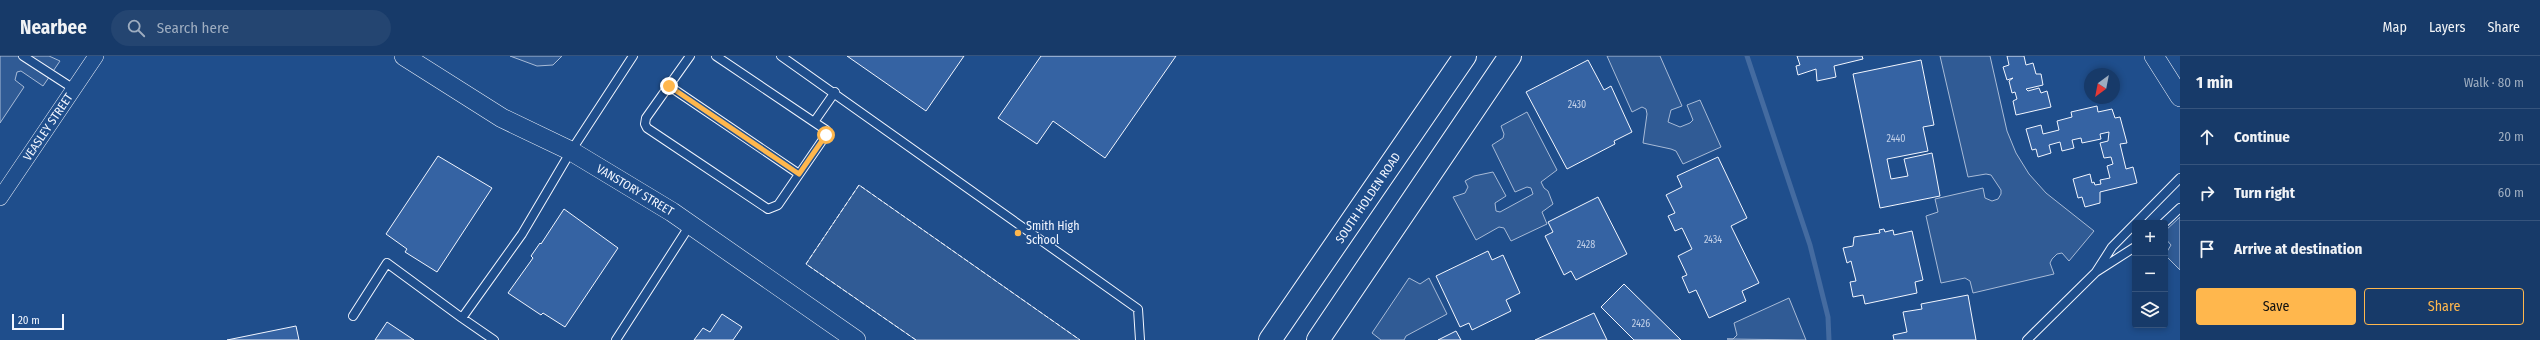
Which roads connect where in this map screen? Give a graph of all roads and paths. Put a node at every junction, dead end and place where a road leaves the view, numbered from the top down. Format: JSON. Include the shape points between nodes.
{"nodes":[{"id":1,"x":23,"y":56,"type":"edge"},
{"id":2,"x":96,"y":56,"type":"edge"},
{"id":3,"x":404,"y":56,"type":"edge"},
{"id":4,"x":633,"y":56,"type":"edge"},
{"id":5,"x":690,"y":56,"type":"edge"},
{"id":6,"x":716,"y":56,"type":"edge"},
{"id":7,"x":781,"y":56,"type":"edge"},
{"id":8,"x":1465,"y":56,"type":"edge"},
{"id":9,"x":1510,"y":56,"type":"edge"},
{"id":10,"x":2154,"y":56,"type":"edge"},
{"id":11,"x":669,"y":86,"type":"junction"},
{"id":12,"x":74,"y":89,"type":"junction"},
{"id":13,"x":838,"y":94,"type":"junction"},
{"id":14,"x":2180,"y":97,"type":"edge"},
{"id":15,"x":814,"y":122,"type":"junction"},
{"id":16,"x":570,"y":152,"type":"junction"},
{"id":17,"x":799,"y":174,"type":"junction"},
{"id":18,"x":2180,"y":178,"type":"edge"},
{"id":19,"x":0,"y":198,"type":"edge"},
{"id":20,"x":2180,"y":208,"type":"edge"},
{"id":21,"x":2167,"y":220,"type":"edge"},
{"id":22,"x":690,"y":225,"type":"junction"},
{"id":23,"x":2132,"y":248,"type":"edge"},
{"id":24,"x":2096,"y":272,"type":"junction"},
{"id":25,"x":353,"y":316,"type":"dead end"},
{"id":26,"x":462,"y":318,"type":"junction"},
{"id":27,"x":494,"y":340,"type":"edge"},
{"id":28,"x":616,"y":340,"type":"edge"},
{"id":29,"x":856,"y":340,"type":"edge"},
{"id":30,"x":1140,"y":340,"type":"edge"},
{"id":31,"x":1270,"y":340,"type":"edge"},
{"id":32,"x":1318,"y":340,"type":"edge"},
{"id":33,"x":2027,"y":340,"type":"edge"}],
"edges":[{"from":1,"to":12,"type":"lane"},
{"from":2,"to":12,"type":"street","name":"VEASLEY STREET"},
{"from":3,"to":16,"type":"street","name":"VANSTORY STREET","via":[[502,118]]},
{"from":4,"to":16,"type":"lane"},
{"from":5,"to":11,"type":"lane"},
{"from":6,"to":15,"type":"lane"},
{"from":7,"to":13,"type":"lane"},
{"from":8,"to":31,"type":"main road","name":"SOUTH HOLDEN ROAD"},
{"from":9,"to":32,"type":"main road"},
{"from":10,"to":14,"type":"street"},
{"from":11,"to":17,"type":"lane"},
{"from":11,"to":17,"type":"lane","via":[[646,118],[647,128],[768,209],[778,204]]},
{"from":12,"to":19,"type":"street","name":"VEASLEY STREET"},
{"from":13,"to":15,"type":"lane"},
{"from":13,"to":30,"type":"lane","via":[[903,144],[1138,309]]},
{"from":15,"to":17,"type":"lane","via":[[826,130],[826,135]]},
{"from":16,"to":22,"type":"street","name":"VANSTORY STREET"},
{"from":16,"to":26,"type":"lane","via":[[522,234]]},
{"from":18,"to":24,"type":"lane","via":[[2112,247]]},
{"from":20,"to":21,"type":"lane"},
{"from":22,"to":28,"type":"lane"},
{"from":22,"to":29,"type":"street","name":"VANSTORY STREET"},
{"from":23,"to":24,"type":"lane"},
{"from":24,"to":33,"type":"lane"},
{"from":25,"to":26,"type":"lane","via":[[387,263]]},
{"from":26,"to":27,"type":"lane"}]}
